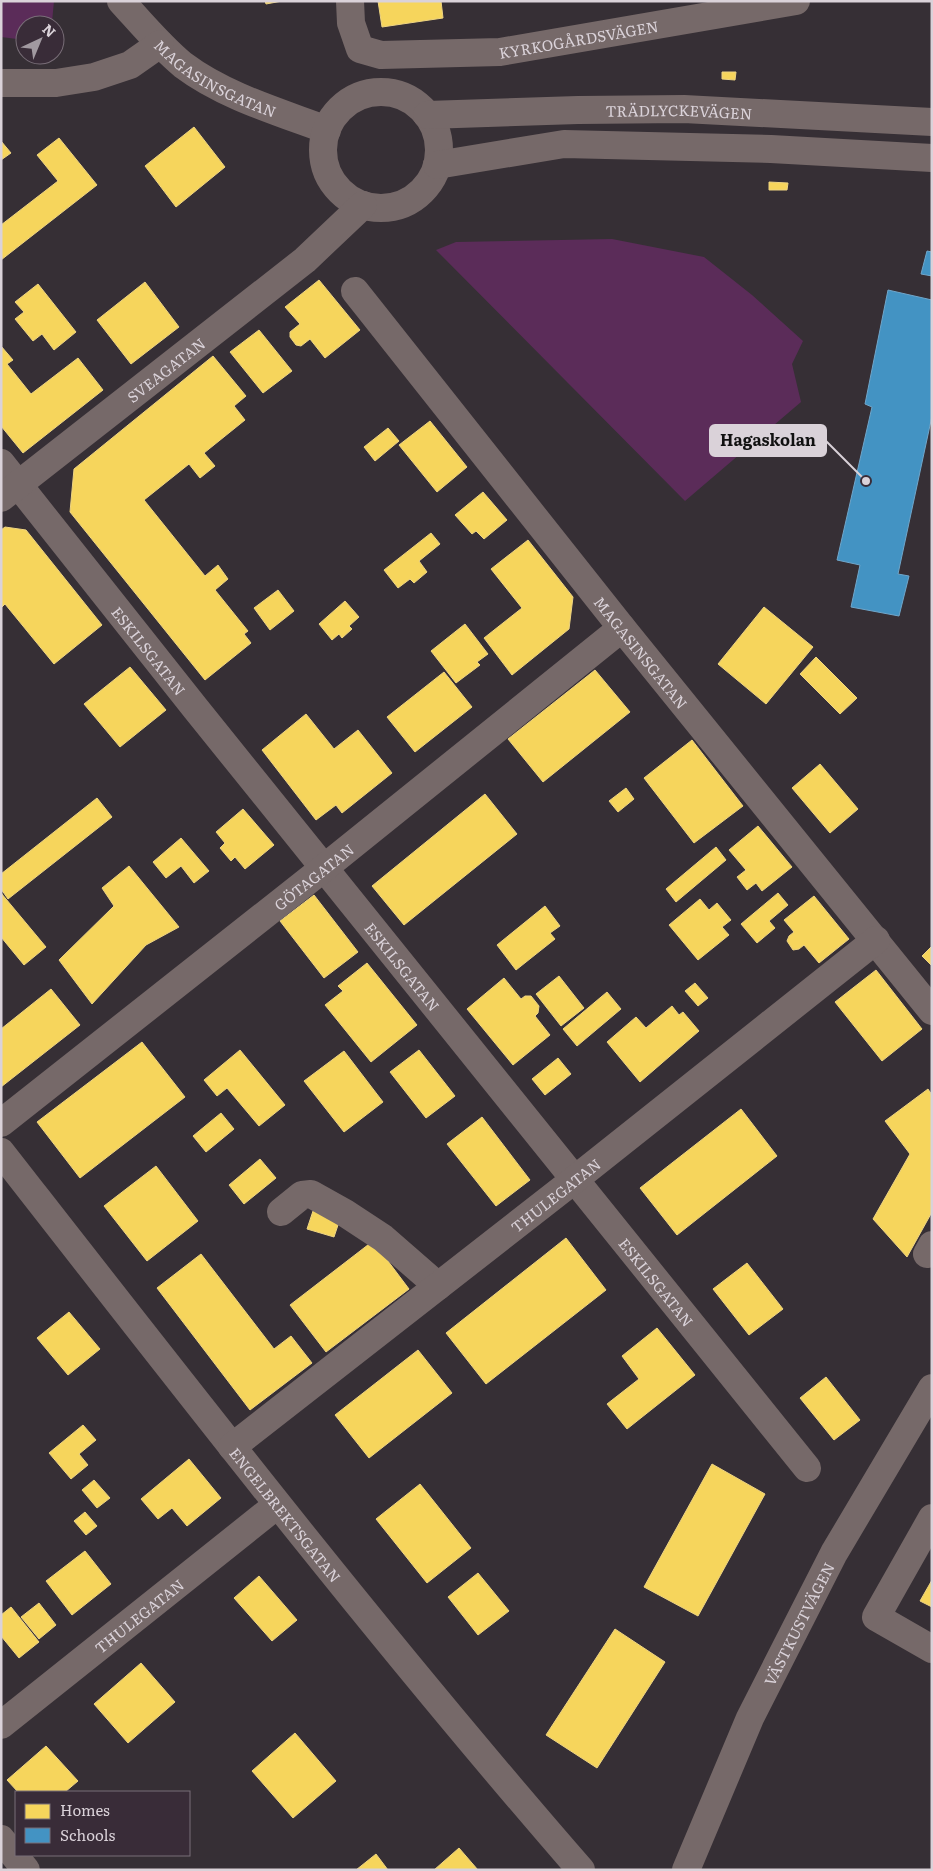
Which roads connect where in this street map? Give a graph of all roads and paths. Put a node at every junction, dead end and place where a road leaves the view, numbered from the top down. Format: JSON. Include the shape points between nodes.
{"nodes":[{"id":1,"x":121,"y":1,"type":"edge"},
{"id":2,"x":350,"y":1,"type":"edge"},
{"id":3,"x":795,"y":1,"type":"edge"},
{"id":4,"x":160,"y":44,"type":"junction"},
{"id":5,"x":1,"y":83,"type":"edge"},
{"id":6,"x":427,"y":115,"type":"junction"},
{"id":7,"x":932,"y":122,"type":"edge"},
{"id":8,"x":326,"y":130,"type":"junction"},
{"id":9,"x":932,"y":158,"type":"edge"},
{"id":10,"x":437,"y":165,"type":"junction"},
{"id":11,"x":363,"y":205,"type":"junction"},
{"id":12,"x":355,"y":291,"type":"dead end"},
{"id":13,"x":1,"y":463,"type":"edge"},
{"id":14,"x":10,"y":492,"type":"edge"},
{"id":15,"x":622,"y":628,"type":"junction"},
{"id":16,"x":324,"y":868,"type":"junction"},
{"id":17,"x":876,"y":940,"type":"junction"},
{"id":18,"x":932,"y":1011,"type":"edge"},
{"id":19,"x":1,"y":1122,"type":"edge"},
{"id":20,"x":1,"y":1152,"type":"edge"},
{"id":21,"x":574,"y":1180,"type":"junction"},
{"id":22,"x":281,"y":1212,"type":"dead end"},
{"id":23,"x":438,"y":1286,"type":"junction"},
{"id":24,"x":932,"y":1388,"type":"edge"},
{"id":25,"x":232,"y":1448,"type":"junction"},
{"id":26,"x":807,"y":1468,"type":"dead end"},
{"id":27,"x":277,"y":1505,"type":"junction"},
{"id":28,"x":932,"y":1518,"type":"edge"},
{"id":29,"x":932,"y":1650,"type":"edge"},
{"id":30,"x":1,"y":1725,"type":"edge"},
{"id":31,"x":1,"y":1839,"type":"edge"},
{"id":32,"x":26,"y":1870,"type":"edge"},
{"id":33,"x":581,"y":1870,"type":"edge"},
{"id":34,"x":686,"y":1870,"type":"edge"}],
"edges":[{"from":1,"to":4,"type":"street","name":"MAGASINSGATAN"},
{"from":2,"to":3,"type":"street","name":"KYRKOGÅRDSVÄGEN","via":[[351,23],[360,49],[381,55],[500,52]]},
{"from":4,"to":5,"type":"street","via":[[130,65],[94,77],[56,83]]},
{"from":4,"to":8,"type":"street","name":"MAGASINSGATAN","via":[[184,65],[227,90]]},
{"from":6,"to":7,"type":"street","name":"TRÄDLYCKEVÄGEN","via":[[684,109]]},
{"from":6,"to":8,"type":"street","via":[[418,105],[393,93],[366,94],[342,107]]},
{"from":6,"to":10,"type":"street","via":[[438,139]]},
{"from":8,"to":11,"type":"street","via":[[323,145],[329,175],[337,188]]},
{"from":9,"to":10,"type":"street","via":[[771,149],[564,144]]},
{"from":10,"to":11,"type":"street","via":[[427,186],[409,201],[394,207]]},
{"from":11,"to":14,"type":"street","name":"SVEAGATAN","via":[[305,260]]},
{"from":12,"to":15,"type":"street","name":"MAGASINSGATAN"},
{"from":13,"to":14,"type":"street","name":"ESKILSGATAN"},
{"from":14,"to":16,"type":"street","name":"ESKILSGATAN"},
{"from":15,"to":16,"type":"street","name":"GÖTAGATAN"},
{"from":15,"to":17,"type":"street","name":"MAGASINSGATAN"},
{"from":16,"to":19,"type":"street","name":"GÖTAGATAN"},
{"from":16,"to":21,"type":"street","name":"ESKILSGATAN"},
{"from":17,"to":18,"type":"street","name":"MAGASINSGATAN"},
{"from":17,"to":21,"type":"street","name":"THULEGATAN"},
{"from":20,"to":25,"type":"street","name":"ENGELBREKTSGATAN"},
{"from":21,"to":23,"type":"street","name":"THULEGATAN"},
{"from":21,"to":26,"type":"street","name":"ESKILSGATAN"},
{"from":22,"to":23,"type":"street","via":[[302,1195],[320,1198],[383,1238]]},
{"from":23,"to":25,"type":"street","name":"THULEGATAN"},
{"from":24,"to":34,"type":"street","name":"VÄSTKUSTVÄGEN","via":[[830,1561],[750,1718]]},
{"from":25,"to":27,"type":"street","name":"ENGELBREKTSGATAN"},
{"from":27,"to":30,"type":"street","name":"THULEGATAN"},
{"from":27,"to":33,"type":"street","name":"ENGELBREKTSGATAN"},
{"from":28,"to":29,"type":"street","via":[[876,1617]]},
{"from":31,"to":32,"type":"street"}]}
